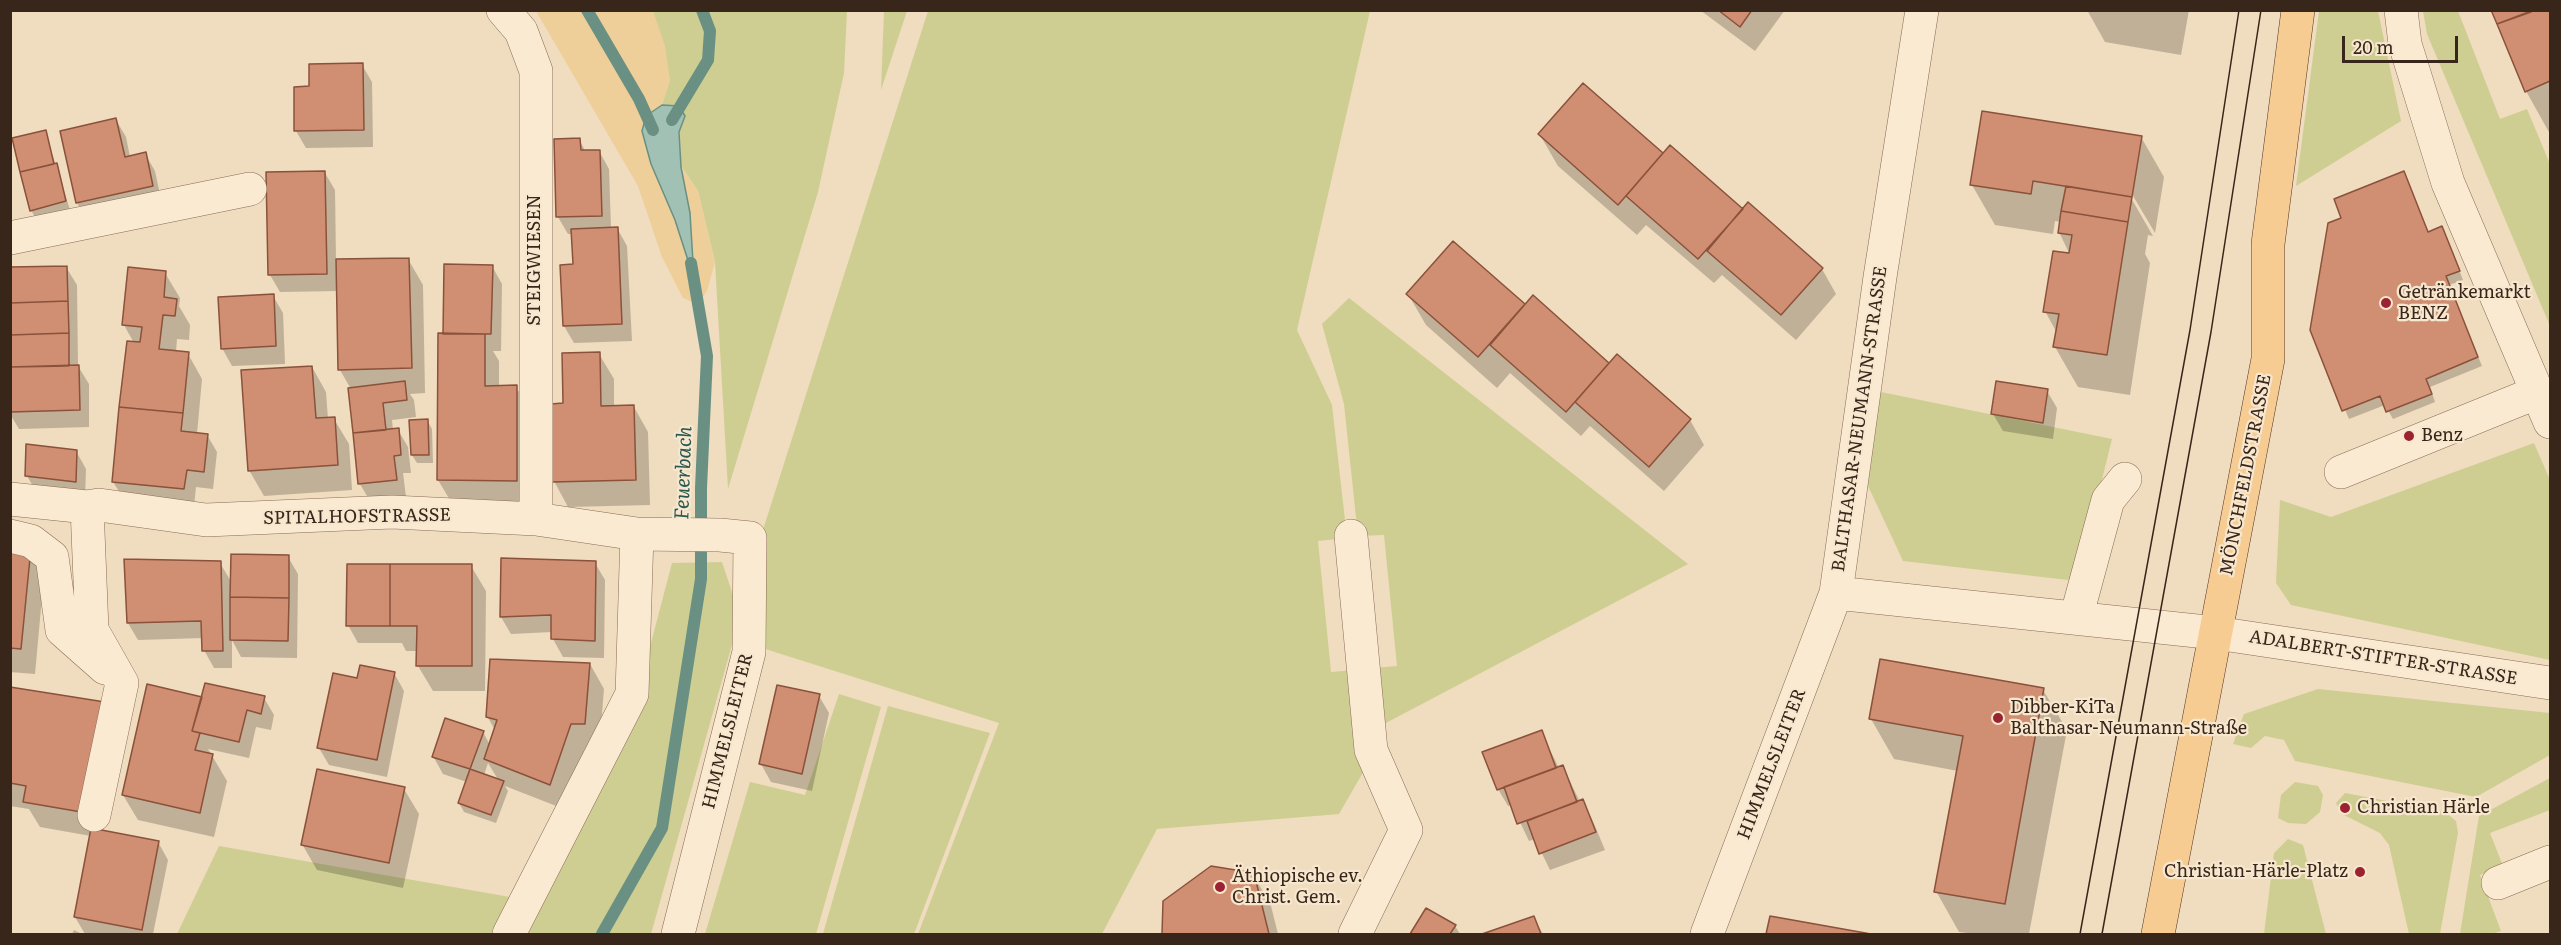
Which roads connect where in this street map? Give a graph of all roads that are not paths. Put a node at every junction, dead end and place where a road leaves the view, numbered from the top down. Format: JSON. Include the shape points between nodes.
{"nodes":[{"id":1,"x":503,"y":10,"type":"edge"},
{"id":2,"x":1922,"y":10,"type":"edge"},
{"id":3,"x":2298,"y":10,"type":"edge"},
{"id":4,"x":2401,"y":10,"type":"edge"},
{"id":5,"x":250,"y":189,"type":"dead end"},
{"id":6,"x":10,"y":238,"type":"edge"},
{"id":7,"x":2538,"y":392,"type":"junction"},
{"id":8,"x":2550,"y":422,"type":"edge"},
{"id":9,"x":2341,"y":472,"type":"dead end"},
{"id":10,"x":2125,"y":479,"type":"dead end"},
{"id":11,"x":10,"y":499,"type":"edge"},
{"id":12,"x":87,"y":507,"type":"junction"},
{"id":13,"x":536,"y":519,"type":"junction"},
{"id":14,"x":650,"y":534,"type":"junction"},
{"id":15,"x":10,"y":536,"type":"edge"},
{"id":16,"x":1352,"y":536,"type":"dead end"},
{"id":17,"x":1836,"y":593,"type":"junction"},
{"id":18,"x":2076,"y":618,"type":"junction"},
{"id":19,"x":2216,"y":633,"type":"junction"},
{"id":20,"x":2550,"y":682,"type":"edge"},
{"id":21,"x":122,"y":683,"type":"junction"},
{"id":22,"x":94,"y":815,"type":"dead end"},
{"id":23,"x":2550,"y":862,"type":"edge"},
{"id":24,"x":2498,"y":883,"type":"dead end"},
{"id":25,"x":509,"y":934,"type":"edge"},
{"id":26,"x":678,"y":934,"type":"edge"},
{"id":27,"x":1355,"y":934,"type":"edge"},
{"id":28,"x":1707,"y":934,"type":"edge"},
{"id":29,"x":2158,"y":934,"type":"edge"}],
"edges":[{"from":1,"to":13,"type":"street","name":"STEIGWIESEN","via":[[522,31],[536,71]]},
{"from":2,"to":17,"type":"street","name":"BALTHASAR-NEUMANN-STRASSE"},
{"from":3,"to":19,"type":"main road","name":"MÖNCHFELDSTRASSE","via":[[2268,244],[2268,359]]},
{"from":4,"to":7,"type":"street","via":[[2405,44],[2448,183]]},
{"from":5,"to":6,"type":"street"},
{"from":7,"to":8,"type":"street"},
{"from":7,"to":9,"type":"street"},
{"from":10,"to":18,"type":"street","via":[[2108,500]]},
{"from":11,"to":12,"type":"street","name":"SPITALHOFSTRASSE"},
{"from":12,"to":13,"type":"street","name":"SPITALHOFSTRASSE","via":[[99,505],[206,520],[392,512]]},
{"from":12,"to":21,"type":"street","via":[[92,630]]},
{"from":13,"to":14,"type":"street","name":"SPITALHOFSTRASSE"},
{"from":14,"to":25,"type":"street","via":[[632,694]]},
{"from":14,"to":26,"type":"street","name":"HIMMELSLEITER","via":[[750,538],[749,652]]},
{"from":15,"to":21,"type":"street","via":[[31,541],[52,557],[62,630]]},
{"from":16,"to":27,"type":"street","via":[[1371,750],[1406,830]]},
{"from":17,"to":18,"type":"street","name":"BALTHASAR-NEUMANN-STRASSE"},
{"from":17,"to":28,"type":"street","name":"HIMMELSLEITER"},
{"from":18,"to":19,"type":"street","name":"BALTHASAR-NEUMANN-STRASSE"},
{"from":19,"to":20,"type":"street","name":"ADALBERT-STIFTER-STRASSE"},
{"from":19,"to":29,"type":"main road","name":"MÖNCHFELDSTRASSE"},
{"from":21,"to":22,"type":"street"},
{"from":23,"to":24,"type":"street"}]}
